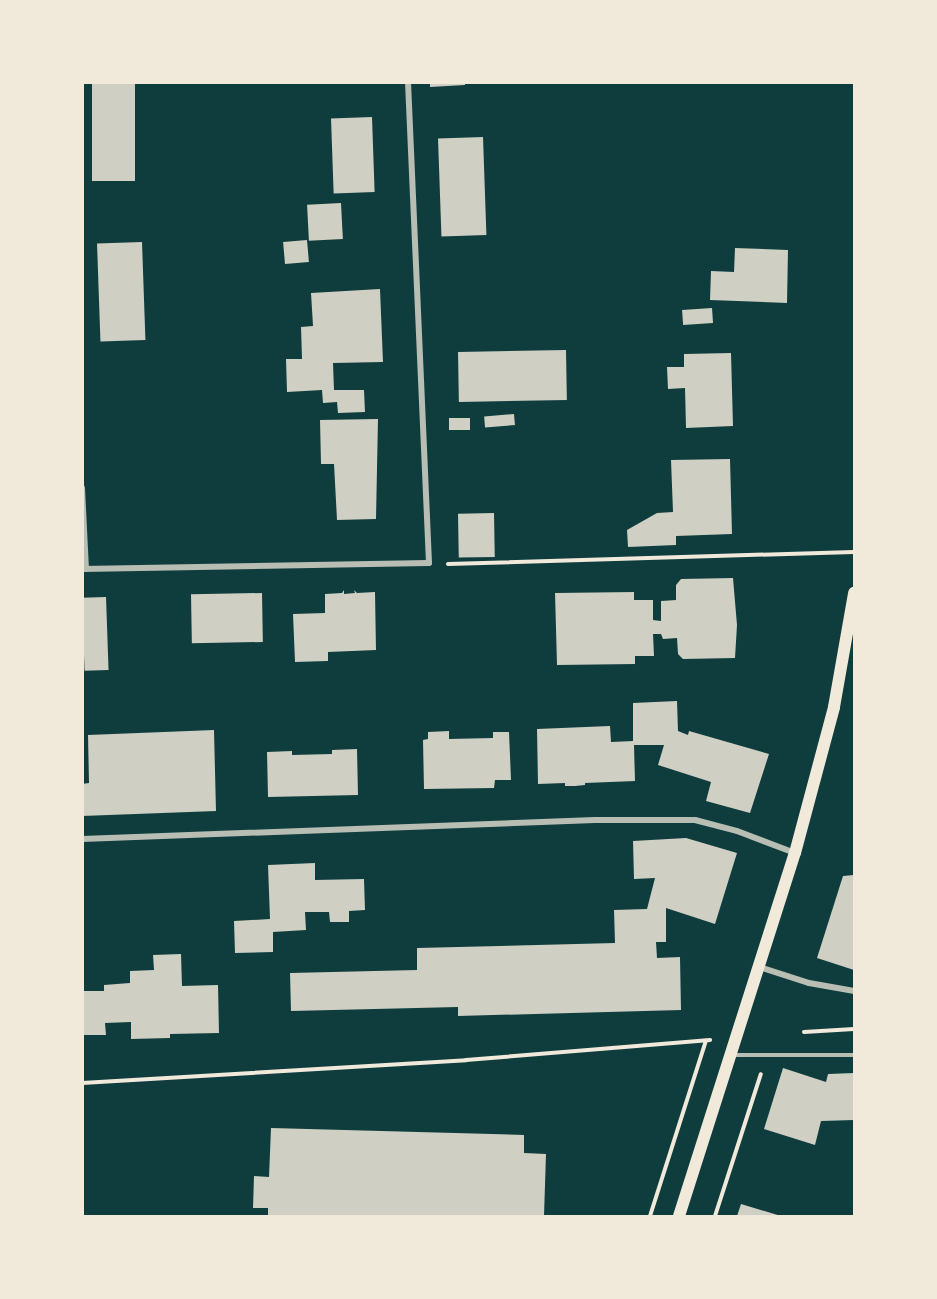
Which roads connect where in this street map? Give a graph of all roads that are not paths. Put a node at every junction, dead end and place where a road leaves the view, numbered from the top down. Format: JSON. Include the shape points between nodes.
{"nodes":[{"id":1,"x":408,"y":82,"type":"edge"},
{"id":2,"x":82,"y":488,"type":"edge"},
{"id":3,"x":84,"y":569,"type":"edge"},
{"id":4,"x":855,"y":593,"type":"edge"},
{"id":5,"x":82,"y":839,"type":"edge"},
{"id":6,"x":795,"y":854,"type":"junction"},
{"id":7,"x":759,"y":967,"type":"junction"},
{"id":8,"x":855,"y":991,"type":"edge"},
{"id":9,"x":730,"y":1055,"type":"junction"},
{"id":10,"x":855,"y":1055,"type":"edge"},
{"id":11,"x":679,"y":1216,"type":"edge"}],
"edges":[{"from":1,"to":3,"type":"street","via":[[429,563]]},
{"from":2,"to":3,"type":"street"},
{"from":4,"to":6,"type":"main road","via":[[834,707]]},
{"from":5,"to":6,"type":"street","via":[[595,820],[695,820],[737,831]]},
{"from":6,"to":7,"type":"main road"},
{"from":7,"to":8,"type":"street","via":[[809,983]]},
{"from":7,"to":9,"type":"main road"},
{"from":9,"to":10,"type":"lane"},
{"from":9,"to":11,"type":"main road"}]}
